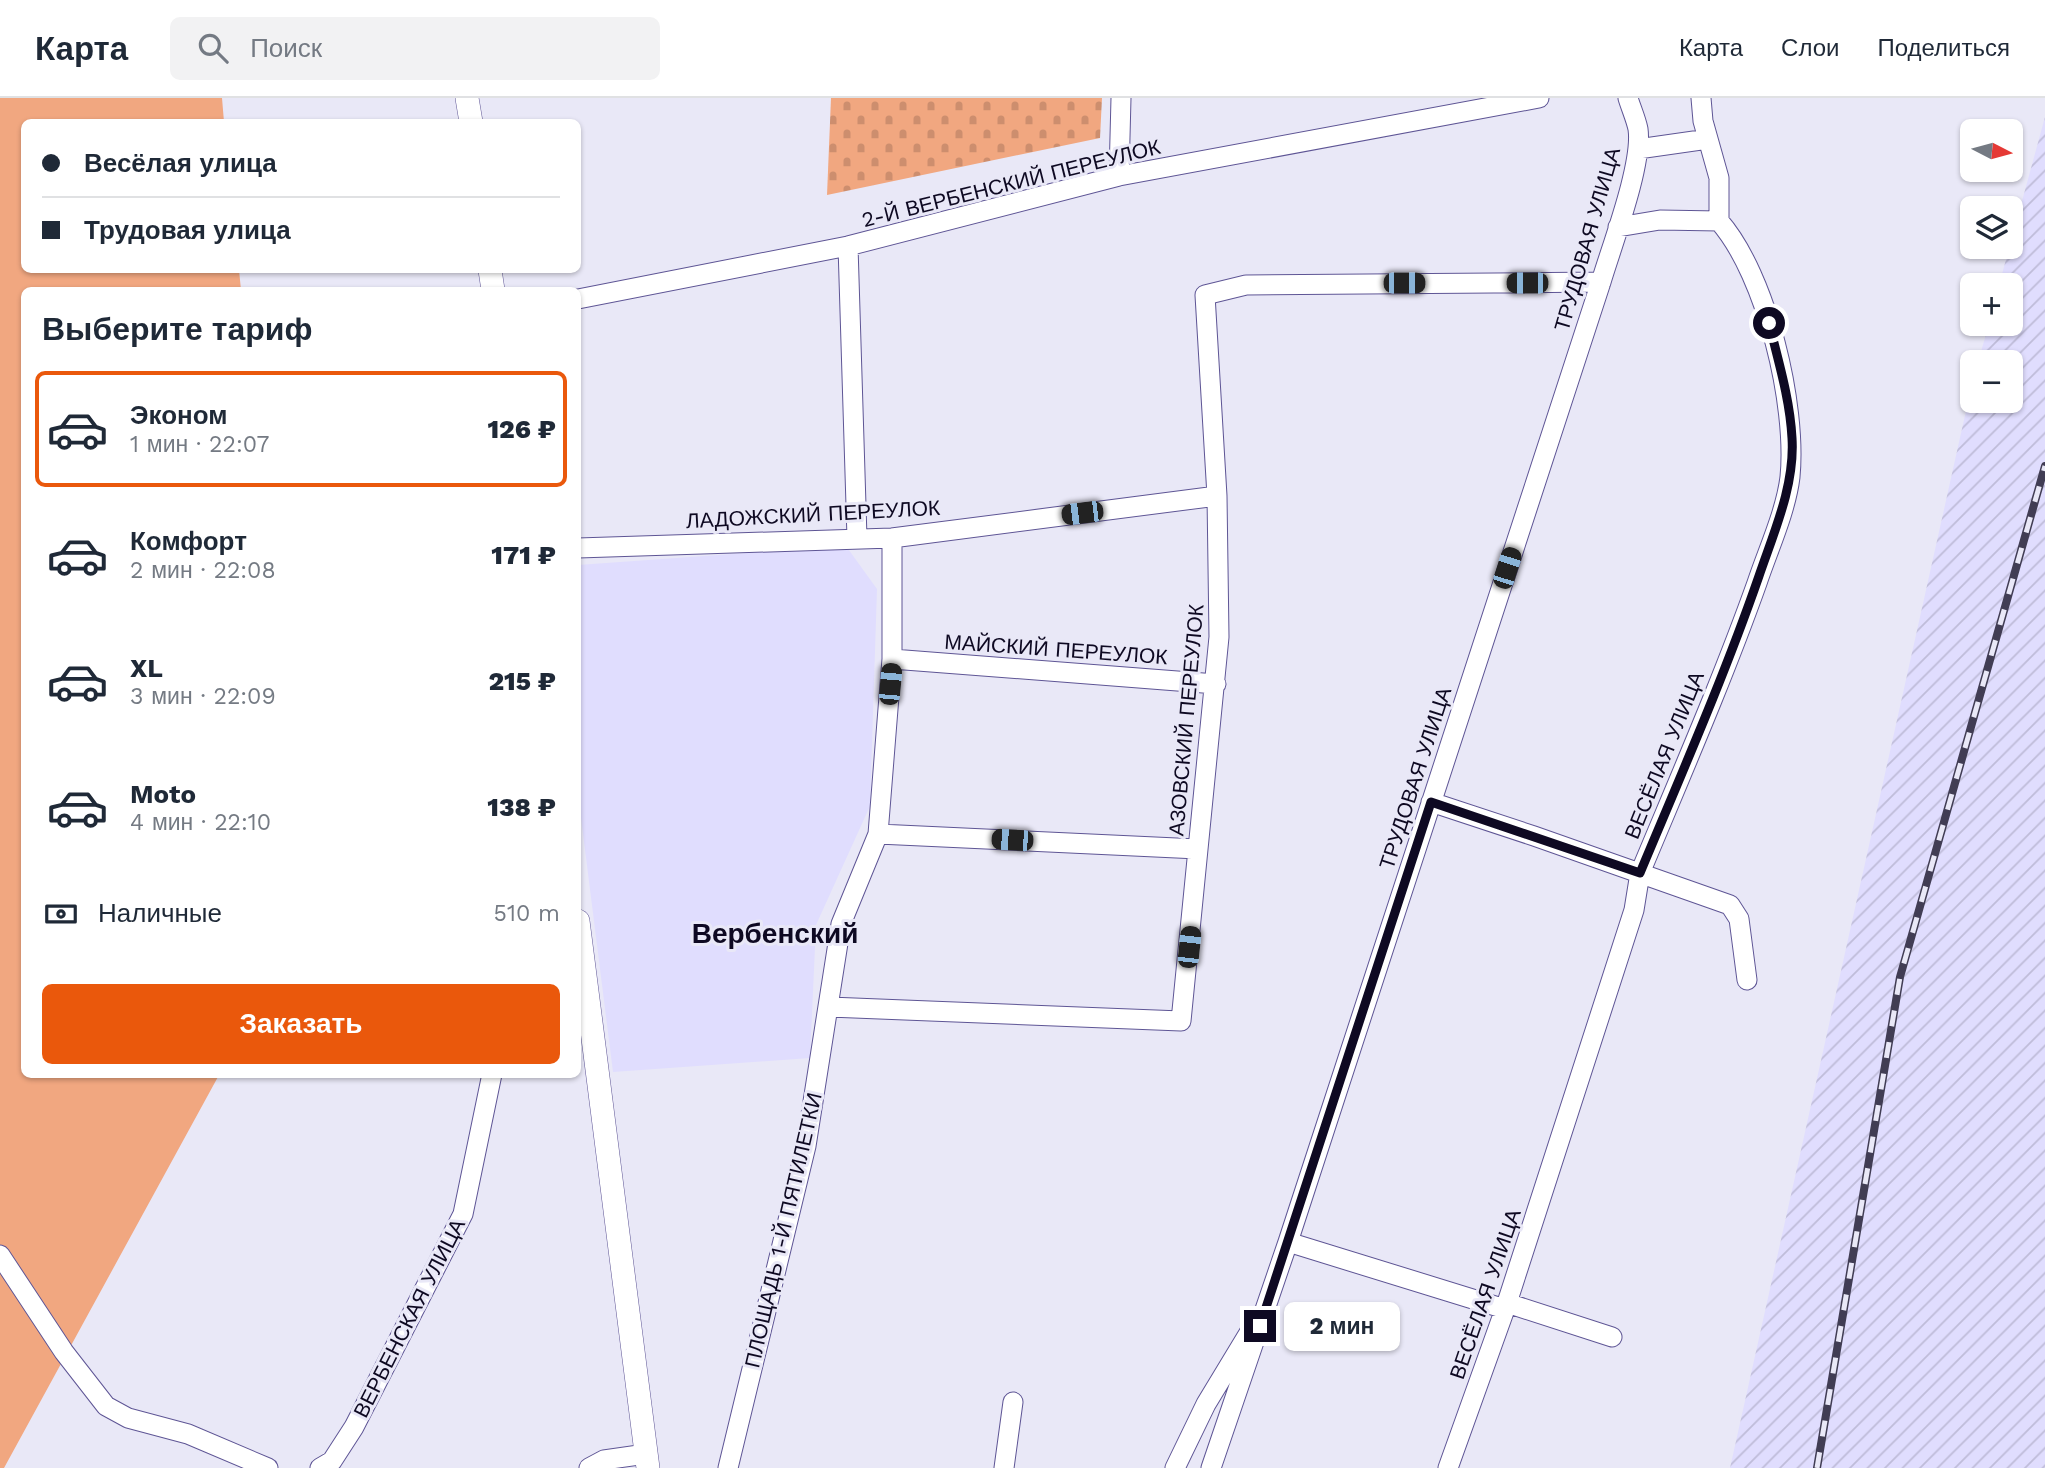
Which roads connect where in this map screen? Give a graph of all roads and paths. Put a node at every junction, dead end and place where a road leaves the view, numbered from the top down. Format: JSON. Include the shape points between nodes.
{"nodes":[{"id":1,"x":467,"y":98,"type":"edge"},
{"id":2,"x":1121,"y":98,"type":"edge"},
{"id":3,"x":1539,"y":98,"type":"edge"},
{"id":4,"x":1628,"y":98,"type":"edge"},
{"id":5,"x":1701,"y":98,"type":"edge"},
{"id":6,"x":470,"y":119,"type":"edge"},
{"id":7,"x":1708,"y":139,"type":"junction"},
{"id":8,"x":1638,"y":149,"type":"junction"},
{"id":9,"x":1119,"y":176,"type":"junction"},
{"id":10,"x":1719,"y":221,"type":"junction"},
{"id":11,"x":1618,"y":227,"type":"junction"},
{"id":12,"x":848,"y":246,"type":"junction"},
{"id":13,"x":1601,"y":282,"type":"junction"},
{"id":14,"x":581,"y":298,"type":"edge"},
{"id":15,"x":1217,"y":496,"type":"junction"},
{"id":16,"x":857,"y":538,"type":"junction"},
{"id":17,"x":892,"y":538,"type":"junction"},
{"id":18,"x":581,"y":548,"type":"edge"},
{"id":19,"x":892,"y":659,"type":"junction"},
{"id":20,"x":1216,"y":684,"type":"junction"},
{"id":21,"x":1431,"y":802,"type":"junction"},
{"id":22,"x":878,"y":834,"type":"junction"},
{"id":23,"x":1199,"y":849,"type":"junction"},
{"id":24,"x":1640,"y":873,"type":"junction"},
{"id":25,"x":581,"y":944,"type":"edge"},
{"id":26,"x":1748,"y":980,"type":"dead end"},
{"id":27,"x":829,"y":1007,"type":"junction"},
{"id":28,"x":491,"y":1078,"type":"edge"},
{"id":29,"x":1288,"y":1242,"type":"junction"},
{"id":30,"x":0,"y":1255,"type":"edge"},
{"id":31,"x":1268,"y":1302,"type":"junction"},
{"id":32,"x":1506,"y":1306,"type":"junction"},
{"id":33,"x":1612,"y":1337,"type":"dead end"},
{"id":34,"x":1013,"y":1402,"type":"dead end"},
{"id":35,"x":647,"y":1461,"type":"edge"},
{"id":36,"x":268,"y":1468,"type":"edge"},
{"id":37,"x":320,"y":1468,"type":"edge"},
{"id":38,"x":589,"y":1468,"type":"edge"},
{"id":39,"x":728,"y":1468,"type":"edge"},
{"id":40,"x":1004,"y":1468,"type":"edge"},
{"id":41,"x":1175,"y":1468,"type":"edge"},
{"id":42,"x":1211,"y":1468,"type":"edge"},
{"id":43,"x":1448,"y":1468,"type":"edge"}],
"edges":[{"from":1,"to":6,"type":"main road"},
{"from":2,"to":9,"type":"street"},
{"from":3,"to":9,"type":"street","name":"2-Й ВЕРБЕНСКИЙ ПЕРЕУЛОК"},
{"from":4,"to":8,"type":"street","name":"ТРУДОВАЯ УЛИЦА","via":[[1638,129]]},
{"from":5,"to":7,"type":"street"},
{"from":7,"to":8,"type":"street"},
{"from":7,"to":10,"type":"street","via":[[1719,178]]},
{"from":8,"to":11,"type":"street","name":"ТРУДОВАЯ УЛИЦА"},
{"from":9,"to":12,"type":"street","name":"2-Й ВЕРБЕНСКИЙ ПЕРЕУЛОК"},
{"from":10,"to":11,"type":"street","via":[[1660,220]]},
{"from":10,"to":24,"type":"street","name":"ВЕСЁЛАЯ УЛИЦА","via":[[1733,237],[1769,323],[1792,438],[1789,480],[1737,638]]},
{"from":11,"to":13,"type":"street","name":"ТРУДОВАЯ УЛИЦА"},
{"from":12,"to":14,"type":"street","name":"2-Й ВЕРБЕНСКИЙ ПЕРЕУЛОК"},
{"from":12,"to":16,"type":"street"},
{"from":13,"to":15,"type":"street","name":"АЗОВСКИЙ ПЕРЕУЛОК","via":[[1246,285],[1205,295]]},
{"from":13,"to":21,"type":"street","name":"ТРУДОВАЯ УЛИЦА"},
{"from":15,"to":17,"type":"street","name":"ЛАДОЖСКИЙ ПЕРЕУЛОК"},
{"from":15,"to":20,"type":"street","name":"АЗОВСКИЙ ПЕРЕУЛОК"},
{"from":16,"to":17,"type":"street","name":"ЛАДОЖСКИЙ ПЕРЕУЛОК"},
{"from":16,"to":18,"type":"street","name":"ЛАДОЖСКИЙ ПЕРЕУЛОК"},
{"from":17,"to":19,"type":"street","name":"ПЛОЩАДЬ 1-Й ПЯТИЛЕТКИ"},
{"from":19,"to":20,"type":"street","name":"МАЙСКИЙ ПЕРЕУЛОК"},
{"from":19,"to":22,"type":"street","name":"ПЛОЩАДЬ 1-Й ПЯТИЛЕТКИ"},
{"from":20,"to":23,"type":"street","name":"АЗОВСКИЙ ПЕРЕУЛОК"},
{"from":21,"to":24,"type":"street"},
{"from":21,"to":29,"type":"street","name":"ТРУДОВАЯ УЛИЦА"},
{"from":22,"to":23,"type":"street"},
{"from":22,"to":27,"type":"street","name":"ПЛОЩАДЬ 1-Й ПЯТИЛЕТКИ","via":[[841,924]]},
{"from":23,"to":27,"type":"street","name":"АЗОВСКИЙ ПЕРЕУЛОК","via":[[1181,1021]]},
{"from":24,"to":26,"type":"street","via":[[1730,905],[1739,919]]},
{"from":24,"to":32,"type":"street","name":"ВЕСЁЛАЯ УЛИЦА","via":[[1634,910]]},
{"from":25,"to":35,"type":"main road"},
{"from":27,"to":39,"type":"street","name":"ПЛОЩАДЬ 1-Й ПЯТИЛЕТКИ","via":[[806,1146]]},
{"from":28,"to":37,"type":"street","name":"ВЕРБЕНСКАЯ УЛИЦА","via":[[463,1214],[354,1427],[332,1461]]},
{"from":29,"to":31,"type":"street","name":"ТРУДОВАЯ УЛИЦА"},
{"from":29,"to":32,"type":"street"},
{"from":30,"to":36,"type":"street","via":[[106,1406]]},
{"from":31,"to":41,"type":"street","via":[[1206,1404]]},
{"from":31,"to":42,"type":"street","name":"ТРУДОВАЯ УЛИЦА"},
{"from":32,"to":33,"type":"street"},
{"from":32,"to":43,"type":"street","name":"ВЕСЁЛАЯ УЛИЦА"},
{"from":34,"to":40,"type":"street"},
{"from":35,"to":38,"type":"street","via":[[604,1460]]}]}
